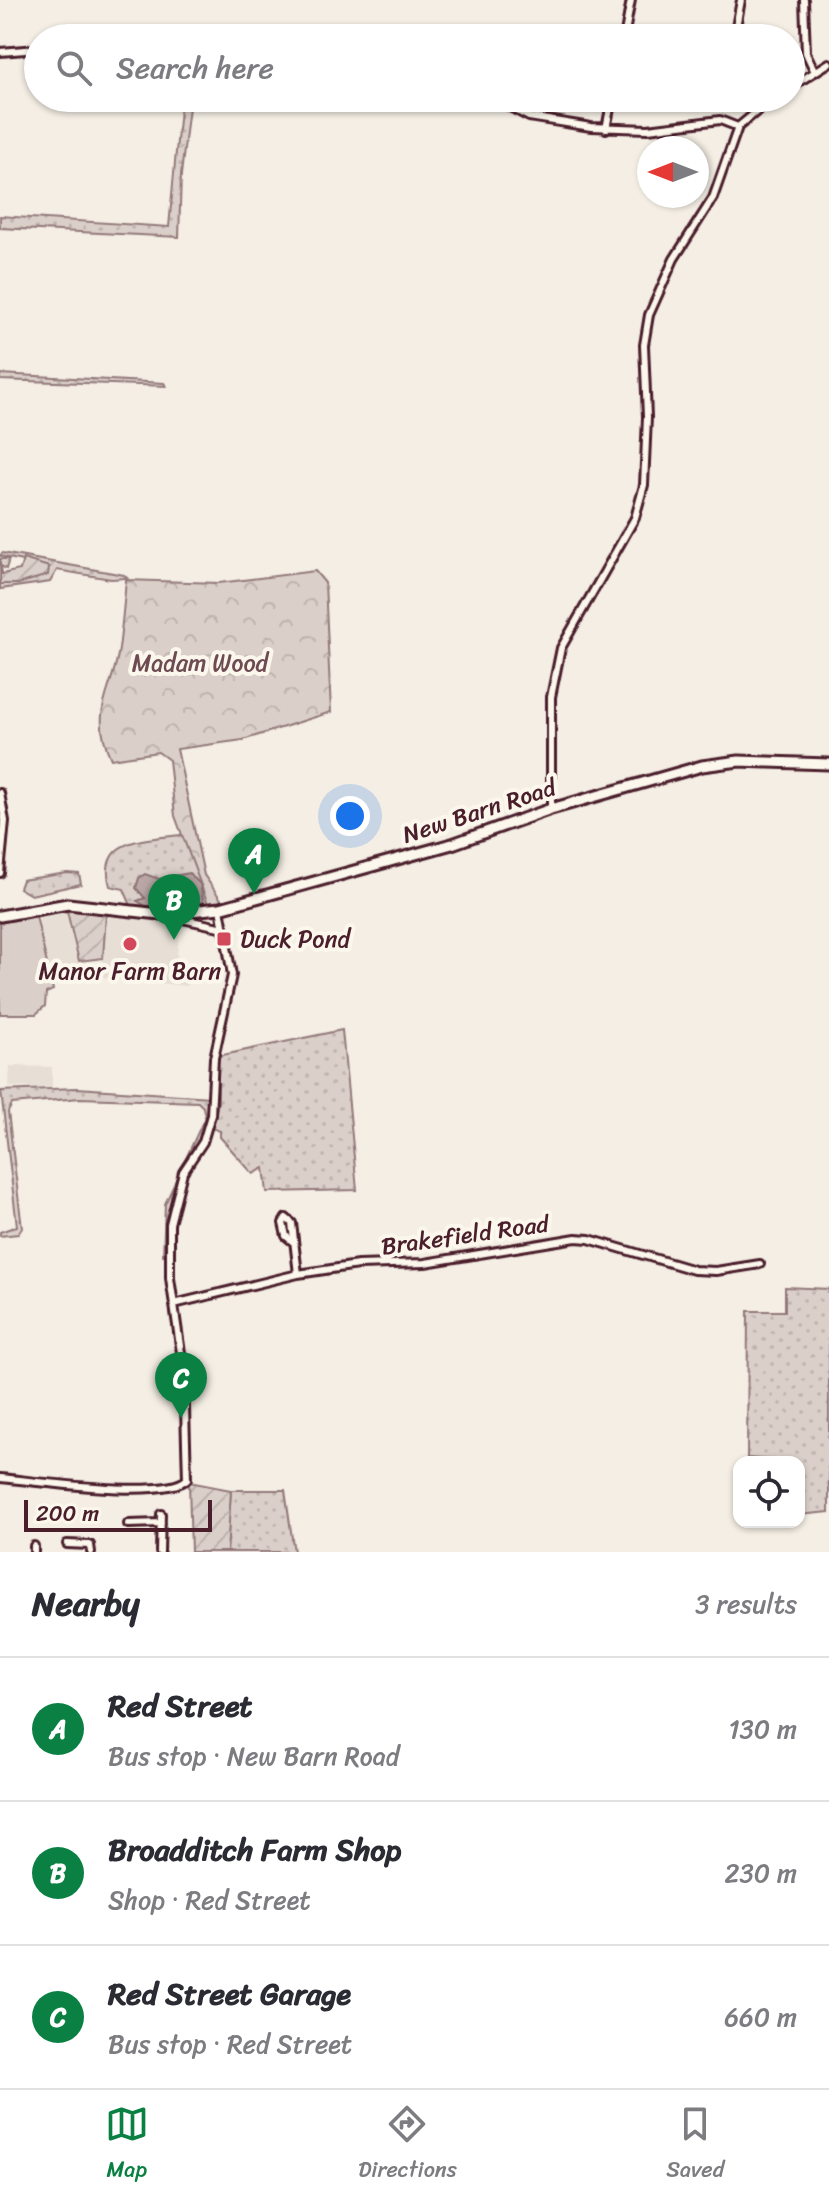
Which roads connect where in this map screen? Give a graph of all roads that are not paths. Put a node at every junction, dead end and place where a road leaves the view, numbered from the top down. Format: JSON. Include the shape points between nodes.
{"nodes":[{"id":1,"x":631,"y":0,"type":"edge"},
{"id":2,"x":741,"y":0,"type":"edge"},
{"id":3,"x":804,"y":0,"type":"edge"},
{"id":4,"x":627,"y":24,"type":"edge"},
{"id":5,"x":737,"y":24,"type":"edge"},
{"id":6,"x":805,"y":24,"type":"edge"},
{"id":7,"x":805,"y":26,"type":"edge"},
{"id":8,"x":24,"y":50,"type":"edge"},
{"id":9,"x":0,"y":52,"type":"edge"},
{"id":10,"x":829,"y":63,"type":"edge"},
{"id":11,"x":815,"y":72,"type":"junction"},
{"id":12,"x":805,"y":78,"type":"edge"},
{"id":13,"x":519,"y":112,"type":"edge"},
{"id":14,"x":609,"y":112,"type":"edge"},
{"id":15,"x":756,"y":112,"type":"edge"},
{"id":16,"x":738,"y":127,"type":"junction"},
{"id":17,"x":606,"y":129,"type":"junction"},
{"id":18,"x":829,"y":764,"type":"edge"},
{"id":19,"x":0,"y":793,"type":"edge"},
{"id":20,"x":551,"y":809,"type":"junction"},
{"id":21,"x":0,"y":873,"type":"edge"},
{"id":22,"x":220,"y":908,"type":"junction"},
{"id":23,"x":179,"y":914,"type":"junction"},
{"id":24,"x":0,"y":916,"type":"edge"},
{"id":25,"x":224,"y":928,"type":"junction"},
{"id":26,"x":292,"y":1241,"type":"dead end"},
{"id":27,"x":760,"y":1264,"type":"dead end"},
{"id":28,"x":298,"y":1274,"type":"junction"},
{"id":29,"x":174,"y":1304,"type":"junction"},
{"id":30,"x":0,"y":1478,"type":"edge"},
{"id":31,"x":161,"y":1514,"type":"dead end"},
{"id":32,"x":161,"y":1523,"type":"junction"},
{"id":33,"x":128,"y":1524,"type":"dead end"},
{"id":34,"x":67,"y":1544,"type":"dead end"},
{"id":35,"x":91,"y":1552,"type":"edge"},
{"id":36,"x":160,"y":1552,"type":"edge"}],
"edges":[{"from":1,"to":4,"type":"street"},
{"from":2,"to":5,"type":"street"},
{"from":3,"to":6,"type":"street"},
{"from":7,"to":11,"type":"street","via":[[806,53]]},
{"from":8,"to":9,"type":"street"},
{"from":10,"to":11,"type":"street"},
{"from":11,"to":12,"type":"street"},
{"from":13,"to":17,"type":"street"},
{"from":14,"to":17,"type":"street"},
{"from":15,"to":16,"type":"street"},
{"from":16,"to":17,"type":"street","via":[[719,120]]},
{"from":16,"to":20,"type":"street","via":[[713,198],[674,259],[649,315],[644,345],[644,485],[624,540],[561,648],[551,697]]},
{"from":18,"to":20,"type":"street","name":"New Barn Road","via":[[739,761],[702,766]]},
{"from":19,"to":21,"type":"street","via":[[5,821]]},
{"from":20,"to":22,"type":"street","name":"New Barn Road","via":[[452,844]]},
{"from":22,"to":23,"type":"street","name":"New Barn Road"},
{"from":22,"to":25,"type":"street"},
{"from":23,"to":24,"type":"street","name":"New Barn Road","via":[[66,904]]},
{"from":23,"to":25,"type":"street","via":[[183,920]]},
{"from":25,"to":29,"type":"street","via":[[231,982],[214,1058],[211,1115],[203,1142],[183,1172],[170,1222]]},
{"from":26,"to":28,"type":"street"},
{"from":27,"to":28,"type":"street","name":"Brakefield Road","via":[[694,1270],[576,1238],[425,1263]]},
{"from":28,"to":29,"type":"street","name":"Brakefield Road"},
{"from":29,"to":30,"type":"street","via":[[184,1373],[185,1481],[167,1488],[120,1488]]},
{"from":31,"to":32,"type":"street"},
{"from":32,"to":33,"type":"street"},
{"from":32,"to":36,"type":"street"},
{"from":34,"to":35,"type":"street","via":[[90,1545]]}]}
